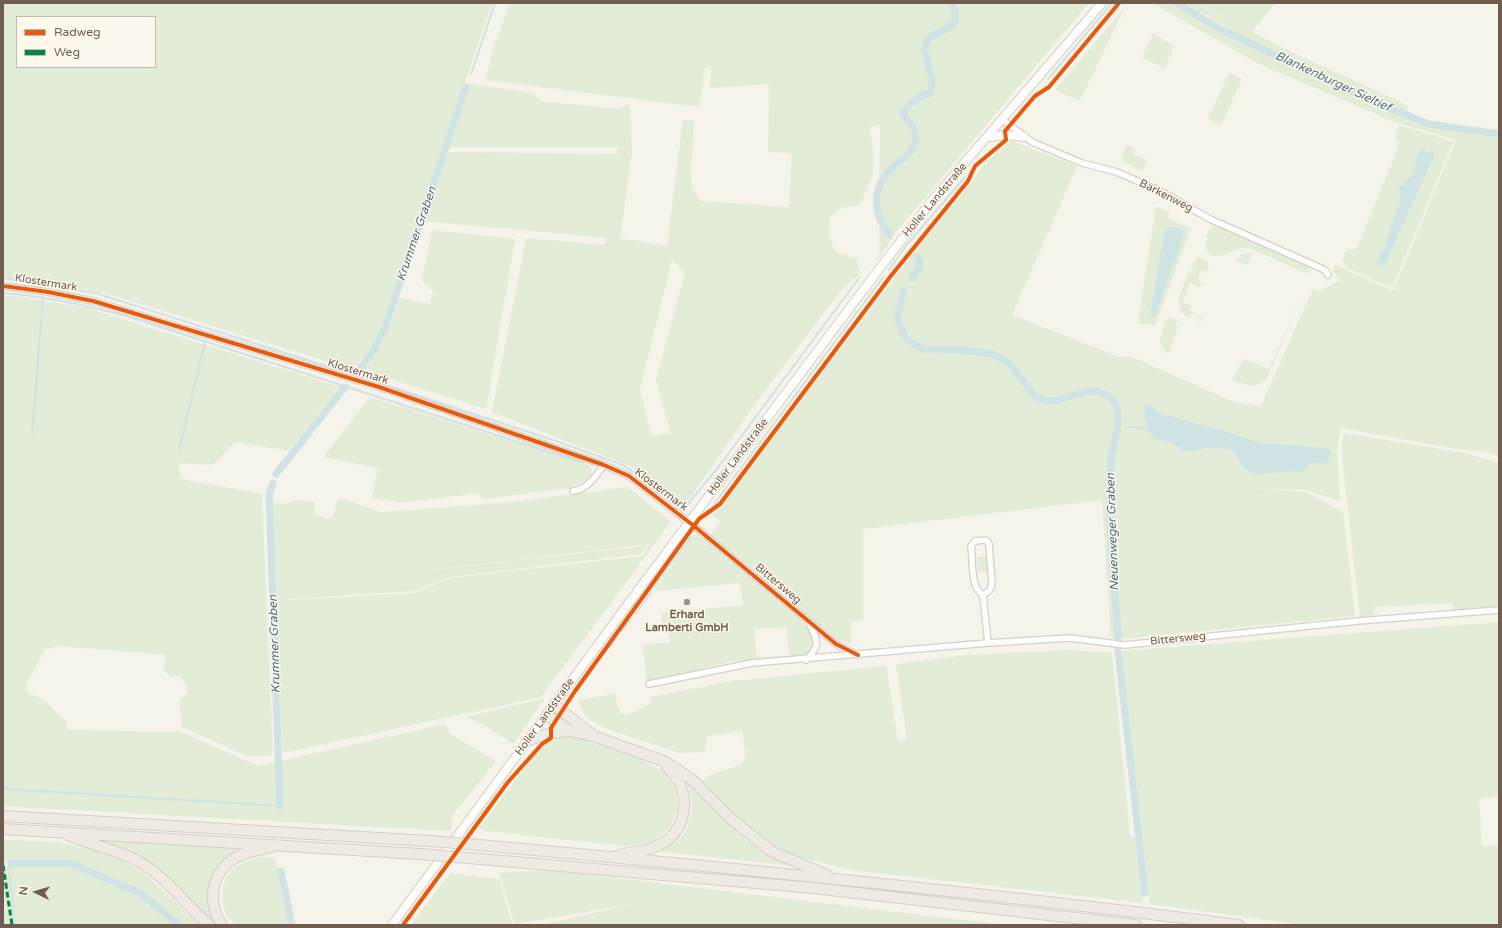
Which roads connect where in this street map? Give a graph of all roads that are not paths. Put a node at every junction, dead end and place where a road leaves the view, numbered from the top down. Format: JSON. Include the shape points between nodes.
{"nodes":[{"id":1,"x":1102,"y":3,"type":"edge"},
{"id":2,"x":1003,"y":120,"type":"junction"},
{"id":3,"x":1024,"y":136,"type":"junction"},
{"id":4,"x":989,"y":137,"type":"junction"},
{"id":5,"x":1328,"y":275,"type":"dead end"},
{"id":6,"x":3,"y":286,"type":"edge"},
{"id":7,"x":604,"y":465,"type":"junction"},
{"id":8,"x":573,"y":491,"type":"dead end"},
{"id":9,"x":689,"y":522,"type":"junction"},
{"id":10,"x":983,"y":595,"type":"junction"},
{"id":11,"x":1499,"y":610,"type":"edge"},
{"id":12,"x":808,"y":621,"type":"junction"},
{"id":13,"x":988,"y":643,"type":"junction"},
{"id":14,"x":858,"y":655,"type":"junction"},
{"id":15,"x":806,"y":660,"type":"junction"},
{"id":16,"x":648,"y":684,"type":"dead end"},
{"id":17,"x":554,"y":705,"type":"junction"},
{"id":18,"x":547,"y":715,"type":"junction"},
{"id":19,"x":570,"y":731,"type":"junction"},
{"id":20,"x":596,"y":737,"type":"junction"},
{"id":21,"x":529,"y":740,"type":"junction"},
{"id":22,"x":656,"y":758,"type":"junction"},
{"id":23,"x":3,"y":816,"type":"edge"},
{"id":24,"x":3,"y":829,"type":"edge"},
{"id":25,"x":59,"y":831,"type":"junction"},
{"id":26,"x":279,"y":844,"type":"junction"},
{"id":27,"x":615,"y":857,"type":"junction"},
{"id":28,"x":832,"y":877,"type":"junction"},
{"id":29,"x":209,"y":925,"type":"edge"},
{"id":30,"x":222,"y":925,"type":"edge"},
{"id":31,"x":392,"y":925,"type":"edge"},
{"id":32,"x":1136,"y":925,"type":"edge"},
{"id":33,"x":1239,"y":925,"type":"edge"}],
"edges":[{"from":1,"to":2,"type":"main road","name":"Holler Landstraße"},
{"from":2,"to":3,"type":"street","name":"Barkenweg"},
{"from":2,"to":4,"type":"main road","name":"Holler Landstraße"},
{"from":3,"to":4,"type":"main road"},
{"from":3,"to":5,"type":"street","name":"Barkenweg","via":[[1032,142],[1075,160],[1117,172],[1162,192],[1203,216],[1325,270]]},
{"from":4,"to":9,"type":"main road","name":"Holler Landstraße","via":[[935,198],[873,276]]},
{"from":6,"to":7,"type":"street","name":"Klostermark","via":[[94,301],[379,387]]},
{"from":7,"to":8,"type":"street","via":[[595,478],[580,491]]},
{"from":7,"to":9,"type":"street","name":"Klostermark","via":[[629,476]]},
{"from":9,"to":12,"type":"street","name":"Bittersweg"},
{"from":9,"to":17,"type":"main road","name":"Holler Landstraße"},
{"from":10,"to":10,"type":"street","via":[[990,590],[992,584],[990,544],[986,540],[975,541],[971,546],[975,586],[978,593]]},
{"from":10,"to":13,"type":"street"},
{"from":11,"to":13,"type":"street","name":"Bittersweg","via":[[1125,645],[1070,638]]},
{"from":12,"to":14,"type":"street","name":"Bittersweg","via":[[836,644]]},
{"from":12,"to":15,"type":"street","name":"Bittersweg","via":[[818,639],[815,651]]},
{"from":13,"to":14,"type":"street","name":"Bittersweg"},
{"from":14,"to":15,"type":"street","name":"Bittersweg"},
{"from":15,"to":16,"type":"street","name":"Bittersweg","via":[[752,663]]},
{"from":17,"to":18,"type":"main road","name":"Holler Landstraße"},
{"from":17,"to":20,"type":"highway"},
{"from":18,"to":19,"type":"highway"},
{"from":18,"to":21,"type":"main road","name":"Holler Landstraße"},
{"from":19,"to":20,"type":"highway"},
{"from":19,"to":21,"type":"highway","via":[[551,733]]},
{"from":20,"to":22,"type":"highway"},
{"from":21,"to":31,"type":"main road","name":"Holler Landstraße"},
{"from":22,"to":27,"type":"highway","via":[[677,778],[684,793],[685,803],[681,822],[671,837],[659,845]]},
{"from":22,"to":28,"type":"highway","via":[[694,781],[729,817],[771,851]]},
{"from":23,"to":27,"type":"highway","bridge":true,"via":[[430,841]]},
{"from":24,"to":25,"type":"highway"},
{"from":25,"to":26,"type":"highway"},
{"from":25,"to":29,"type":"highway","via":[[116,850],[139,862],[159,876]]},
{"from":26,"to":30,"type":"highway","via":[[241,855],[222,870],[212,894],[214,910]]},
{"from":26,"to":32,"type":"highway","bridge":true,"via":[[813,888]]},
{"from":27,"to":28,"type":"highway"},
{"from":28,"to":33,"type":"highway"}]}
